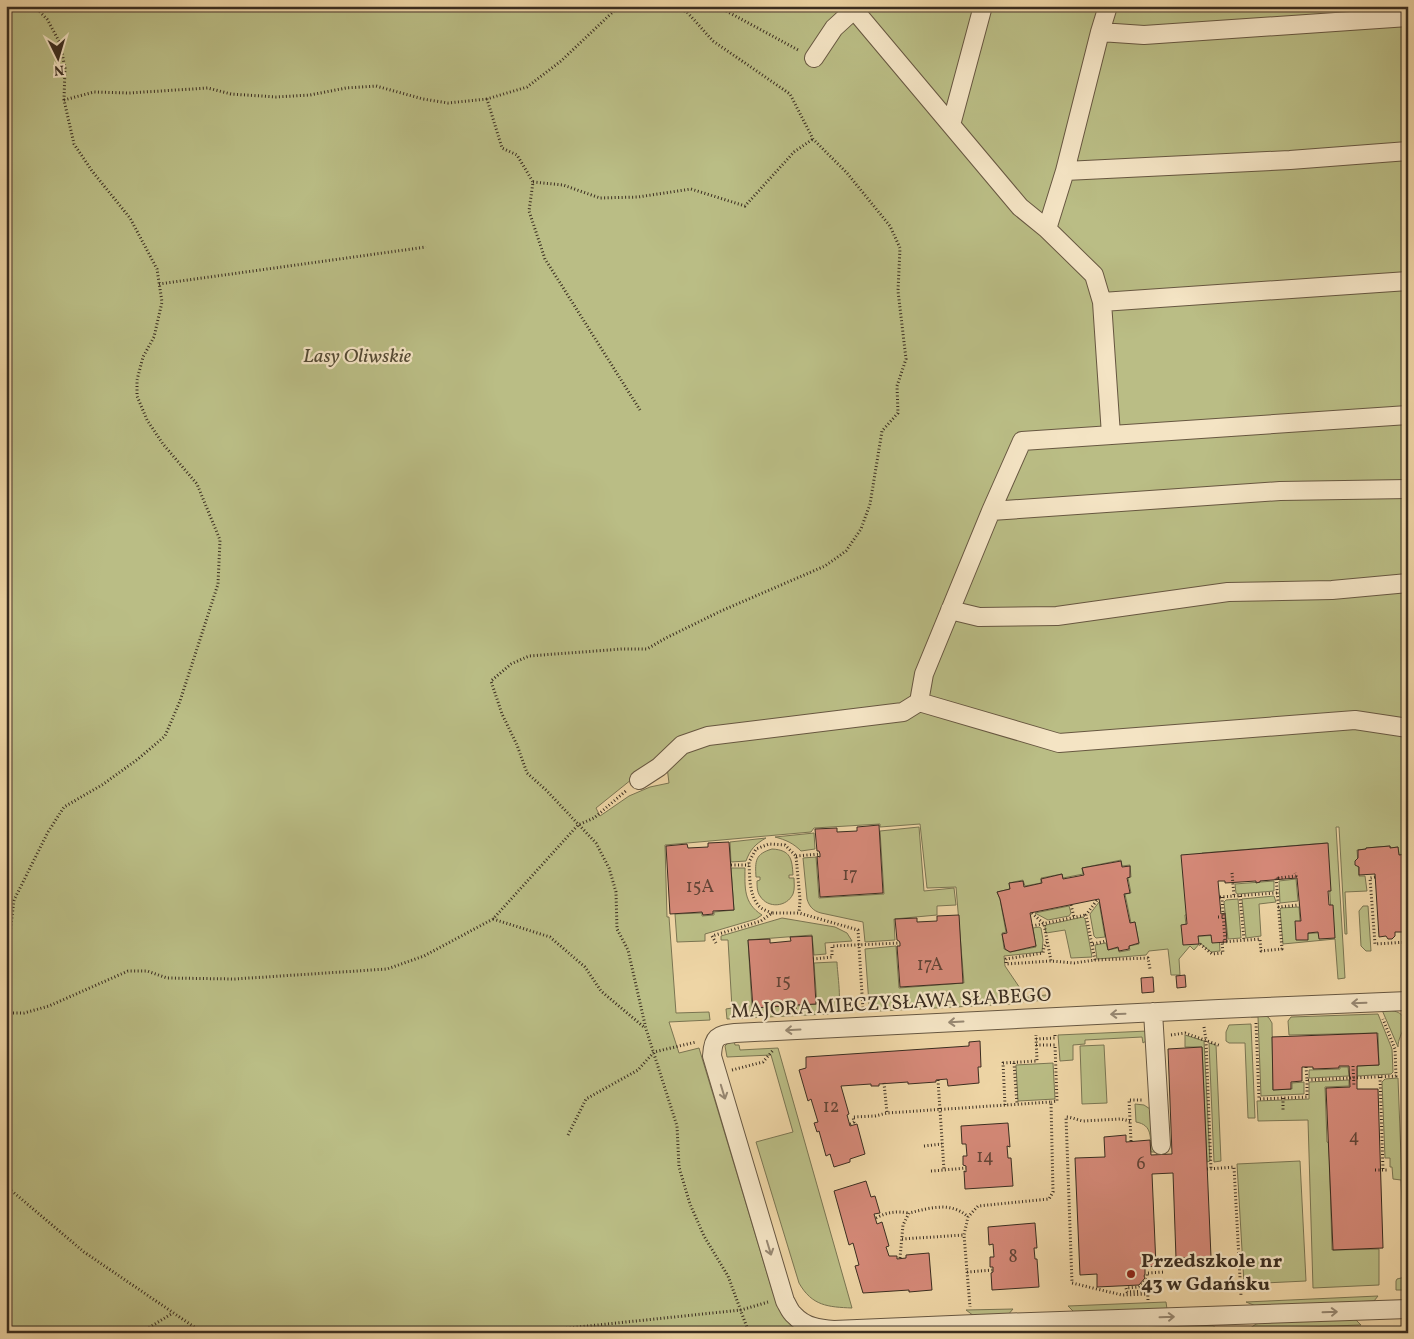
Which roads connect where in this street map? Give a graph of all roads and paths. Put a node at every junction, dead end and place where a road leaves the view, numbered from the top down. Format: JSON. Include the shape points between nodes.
{"nodes":[{"id":1,"x":34,"y":6,"type":"edge"},
{"id":2,"x":626,"y":6,"type":"edge"},
{"id":3,"x":671,"y":6,"type":"edge"},
{"id":4,"x":717,"y":6,"type":"edge"},
{"id":5,"x":983,"y":6,"type":"edge"},
{"id":6,"x":1108,"y":6,"type":"edge"},
{"id":7,"x":854,"y":7,"type":"edge"},
{"id":8,"x":1408,"y":17,"type":"edge"},
{"id":9,"x":1100,"y":32,"type":"junction"},
{"id":10,"x":814,"y":58,"type":"joint"},
{"id":11,"x":486,"y":98,"type":"junction"},
{"id":12,"x":64,"y":100,"type":"junction"},
{"id":13,"x":951,"y":125,"type":"junction"},
{"id":14,"x":813,"y":138,"type":"junction"},
{"id":15,"x":1408,"y":151,"type":"edge"},
{"id":16,"x":1065,"y":171,"type":"junction"},
{"id":17,"x":533,"y":182,"type":"junction"},
{"id":18,"x":1047,"y":229,"type":"junction"},
{"id":19,"x":426,"y":247,"type":"dead end"},
{"id":20,"x":1408,"y":281,"type":"edge"},
{"id":21,"x":159,"y":284,"type":"junction"},
{"id":22,"x":1102,"y":302,"type":"junction"},
{"id":23,"x":640,"y":410,"type":"dead end"},
{"id":24,"x":1408,"y":415,"type":"edge"},
{"id":25,"x":1111,"y":435,"type":"junction"},
{"id":26,"x":1408,"y":489,"type":"edge"},
{"id":27,"x":991,"y":511,"type":"junction"},
{"id":28,"x":1408,"y":583,"type":"edge"},
{"id":29,"x":950,"y":610,"type":"junction"},
{"id":30,"x":919,"y":702,"type":"junction"},
{"id":31,"x":1408,"y":728,"type":"edge"},
{"id":32,"x":639,"y":780,"type":"joint"},
{"id":33,"x":578,"y":825,"type":"junction"},
{"id":34,"x":820,"y":854,"type":"dead end"},
{"id":35,"x":796,"y":856,"type":"junction"},
{"id":36,"x":749,"y":864,"type":"junction"},
{"id":37,"x":731,"y":865,"type":"dead end"},
{"id":38,"x":1232,"y":873,"type":"dead end"},
{"id":39,"x":1295,"y":874,"type":"dead end"},
{"id":40,"x":1375,"y":877,"type":"dead end"},
{"id":41,"x":1277,"y":893,"type":"junction"},
{"id":42,"x":1234,"y":896,"type":"junction"},
{"id":43,"x":1240,"y":896,"type":"junction"},
{"id":44,"x":1097,"y":900,"type":"dead end"},
{"id":45,"x":1071,"y":905,"type":"dead end"},
{"id":46,"x":1300,"y":905,"type":"dead end"},
{"id":47,"x":1278,"y":907,"type":"junction"},
{"id":48,"x":772,"y":913,"type":"junction"},
{"id":49,"x":799,"y":913,"type":"junction"},
{"id":50,"x":1032,"y":913,"type":"dead end"},
{"id":51,"x":1086,"y":915,"type":"junction"},
{"id":52,"x":1074,"y":917,"type":"junction"},
{"id":53,"x":1218,"y":917,"type":"dead end"},
{"id":54,"x":1224,"y":917,"type":"junction"},
{"id":55,"x":1373,"y":917,"type":"junction"},
{"id":56,"x":1378,"y":917,"type":"dead end"},
{"id":57,"x":493,"y":919,"type":"junction"},
{"id":58,"x":1044,"y":924,"type":"junction"},
{"id":59,"x":1032,"y":926,"type":"dead end"},
{"id":60,"x":1390,"y":936,"type":"dead end"},
{"id":61,"x":1244,"y":940,"type":"junction"},
{"id":62,"x":1106,"y":941,"type":"dead end"},
{"id":63,"x":1047,"y":942,"type":"junction"},
{"id":64,"x":1226,"y":942,"type":"junction"},
{"id":65,"x":1408,"y":942,"type":"edge"},
{"id":66,"x":716,"y":943,"type":"dead end"},
{"id":67,"x":900,"y":943,"type":"dead end"},
{"id":68,"x":1391,"y":943,"type":"junction"},
{"id":69,"x":859,"y":944,"type":"junction"},
{"id":70,"x":1092,"y":944,"type":"junction"},
{"id":71,"x":1200,"y":944,"type":"dead end"},
{"id":72,"x":813,"y":959,"type":"dead end"},
{"id":73,"x":1095,"y":960,"type":"junction"},
{"id":74,"x":1051,"y":961,"type":"junction"},
{"id":75,"x":6,"y":967,"type":"edge"},
{"id":76,"x":1150,"y":969,"type":"dead end"},
{"id":77,"x":862,"y":1000,"type":"dead end"},
{"id":78,"x":1408,"y":1001,"type":"edge"},
{"id":79,"x":1153,"y":1012,"type":"junction"},
{"id":80,"x":6,"y":1013,"type":"edge"},
{"id":81,"x":1383,"y":1018,"type":"dead end"},
{"id":82,"x":1256,"y":1020,"type":"dead end"},
{"id":83,"x":1204,"y":1022,"type":"dead end"},
{"id":84,"x":646,"y":1029,"type":"junction"},
{"id":85,"x":1055,"y":1033,"type":"dead end"},
{"id":86,"x":1179,"y":1034,"type":"dead end"},
{"id":87,"x":1206,"y":1040,"type":"junction"},
{"id":88,"x":713,"y":1045,"type":"junction"},
{"id":89,"x":778,"y":1045,"type":"dead end"},
{"id":90,"x":1036,"y":1045,"type":"junction"},
{"id":91,"x":1221,"y":1046,"type":"dead end"},
{"id":92,"x":654,"y":1052,"type":"junction"},
{"id":93,"x":1014,"y":1063,"type":"junction"},
{"id":94,"x":1353,"y":1066,"type":"dead end"},
{"id":95,"x":1306,"y":1067,"type":"dead end"},
{"id":96,"x":732,"y":1070,"type":"dead end"},
{"id":97,"x":1380,"y":1077,"type":"junction"},
{"id":98,"x":1354,"y":1078,"type":"junction"},
{"id":99,"x":938,"y":1080,"type":"dead end"},
{"id":100,"x":1307,"y":1080,"type":"junction"},
{"id":101,"x":884,"y":1083,"type":"dead end"},
{"id":102,"x":1354,"y":1087,"type":"dead end"},
{"id":103,"x":1283,"y":1098,"type":"junction"},
{"id":104,"x":1051,"y":1102,"type":"junction"},
{"id":105,"x":1129,"y":1102,"type":"dead end"},
{"id":106,"x":1017,"y":1104,"type":"junction"},
{"id":107,"x":1006,"y":1105,"type":"junction"},
{"id":108,"x":940,"y":1109,"type":"junction"},
{"id":109,"x":1283,"y":1111,"type":"dead end"},
{"id":110,"x":886,"y":1113,"type":"junction"},
{"id":111,"x":1130,"y":1121,"type":"junction"},
{"id":112,"x":850,"y":1124,"type":"dead end"},
{"id":113,"x":568,"y":1134,"type":"dead end"},
{"id":114,"x":1131,"y":1141,"type":"dead end"},
{"id":115,"x":942,"y":1144,"type":"junction"},
{"id":116,"x":1161,"y":1145,"type":"dead end"},
{"id":117,"x":924,"y":1146,"type":"dead end"},
{"id":118,"x":966,"y":1168,"type":"dead end"},
{"id":119,"x":944,"y":1170,"type":"junction"},
{"id":120,"x":1375,"y":1170,"type":"dead end"},
{"id":121,"x":1383,"y":1170,"type":"junction"},
{"id":122,"x":1388,"y":1170,"type":"dead end"},
{"id":123,"x":931,"y":1171,"type":"dead end"},
{"id":124,"x":6,"y":1186,"type":"edge"},
{"id":125,"x":909,"y":1213,"type":"junction"},
{"id":126,"x":968,"y":1216,"type":"junction"},
{"id":127,"x":876,"y":1218,"type":"dead end"},
{"id":128,"x":964,"y":1234,"type":"junction"},
{"id":129,"x":902,"y":1239,"type":"junction"},
{"id":130,"x":900,"y":1258,"type":"dead end"},
{"id":131,"x":993,"y":1270,"type":"dead end"},
{"id":132,"x":967,"y":1272,"type":"junction"},
{"id":133,"x":1165,"y":1272,"type":"dead end"},
{"id":134,"x":1147,"y":1279,"type":"junction"},
{"id":135,"x":1148,"y":1292,"type":"junction"},
{"id":136,"x":1241,"y":1296,"type":"dead end"},
{"id":137,"x":784,"y":1298,"type":"junction"},
{"id":138,"x":1148,"y":1300,"type":"dead end"},
{"id":139,"x":970,"y":1306,"type":"dead end"},
{"id":140,"x":1408,"y":1309,"type":"edge"},
{"id":141,"x":741,"y":1310,"type":"junction"},
{"id":142,"x":174,"y":1312,"type":"junction"},
{"id":143,"x":140,"y":1333,"type":"edge"},
{"id":144,"x":203,"y":1333,"type":"edge"},
{"id":145,"x":521,"y":1333,"type":"edge"},
{"id":146,"x":749,"y":1333,"type":"edge"}],
"edges":[{"from":1,"to":12,"type":"path","via":[[47,19],[60,43],[66,68]]},
{"from":2,"to":11,"type":"path","via":[[617,8],[561,61],[527,87]]},
{"from":3,"to":14,"type":"path","via":[[687,12],[713,41],[790,94]]},
{"from":4,"to":10,"type":"path"},
{"from":5,"to":13,"type":"street"},
{"from":6,"to":9,"type":"street"},
{"from":7,"to":10,"type":"street","via":[[834,28]]},
{"from":7,"to":13,"type":"street"},
{"from":8,"to":9,"type":"street","via":[[1144,35]]},
{"from":9,"to":16,"type":"street"},
{"from":11,"to":12,"type":"path","via":[[448,103],[376,86],[276,98],[231,94],[208,88],[94,92]]},
{"from":11,"to":17,"type":"path","via":[[502,148],[517,155]]},
{"from":12,"to":21,"type":"path","via":[[74,144],[130,218],[157,269]]},
{"from":13,"to":18,"type":"street","via":[[1020,207]]},
{"from":14,"to":17,"type":"path","via":[[794,152],[745,206],[691,189],[638,197],[600,198],[563,185]]},
{"from":14,"to":33,"type":"path","via":[[876,208],[890,226],[900,248],[898,290],[906,359],[897,386],[898,413],[882,431],[870,504],[861,529],[846,551],[825,566],[721,611],[647,649],[530,656],[511,664],[491,681],[527,773]]},
{"from":15,"to":16,"type":"street"},
{"from":16,"to":18,"type":"street"},
{"from":17,"to":23,"type":"path","via":[[529,211],[545,259]]},
{"from":18,"to":22,"type":"street","via":[[1094,275]]},
{"from":19,"to":21,"type":"path"},
{"from":20,"to":22,"type":"street"},
{"from":21,"to":75,"type":"path","via":[[162,302],[154,337],[143,357],[137,396],[147,420],[163,444],[196,484],[220,540],[218,584],[180,702],[165,736],[102,785],[64,806],[48,832],[14,900]]},
{"from":22,"to":25,"type":"street"},
{"from":24,"to":25,"type":"street"},
{"from":25,"to":27,"type":"street","via":[[1022,441]]},
{"from":26,"to":27,"type":"street","via":[[1280,492]]},
{"from":27,"to":29,"type":"street"},
{"from":28,"to":29,"type":"street","via":[[1332,590],[1228,592],[1057,616],[979,617]]},
{"from":29,"to":30,"type":"street","via":[[924,674]]},
{"from":30,"to":31,"type":"street","via":[[1059,742],[1355,720]]},
{"from":30,"to":32,"type":"street","via":[[903,712],[708,736],[682,745],[659,767]]},
{"from":32,"to":33,"type":"path","via":[[594,818]]},
{"from":33,"to":57,"type":"path"},
{"from":33,"to":84,"type":"path","via":[[596,843],[609,868],[616,892],[617,929],[628,950]]},
{"from":34,"to":35,"type":"path"},
{"from":35,"to":36,"type":"path","via":[[785,845],[769,844],[756,849]]},
{"from":35,"to":49,"type":"path"},
{"from":36,"to":37,"type":"path"},
{"from":36,"to":48,"type":"path","via":[[751,890],[758,906]]},
{"from":38,"to":42,"type":"path"},
{"from":39,"to":41,"type":"path","via":[[1276,878]]},
{"from":40,"to":55,"type":"path","via":[[1370,878]]},
{"from":41,"to":43,"type":"path"},
{"from":41,"to":47,"type":"path"},
{"from":42,"to":43,"type":"path"},
{"from":42,"to":54,"type":"path","via":[[1221,897]]},
{"from":43,"to":61,"type":"path"},
{"from":44,"to":51,"type":"path"},
{"from":45,"to":52,"type":"path"},
{"from":46,"to":47,"type":"path"},
{"from":47,"to":61,"type":"path","via":[[1282,949],[1261,951],[1260,939]]},
{"from":48,"to":49,"type":"path"},
{"from":48,"to":66,"type":"path","via":[[761,921],[712,936]]},
{"from":49,"to":69,"type":"path","via":[[858,930]]},
{"from":50,"to":58,"type":"path"},
{"from":51,"to":52,"type":"path"},
{"from":51,"to":70,"type":"path"},
{"from":52,"to":58,"type":"path"},
{"from":53,"to":54,"type":"path"},
{"from":54,"to":64,"type":"path"},
{"from":55,"to":56,"type":"path"},
{"from":55,"to":68,"type":"path","via":[[1375,944]]},
{"from":57,"to":80,"type":"path","via":[[424,956],[387,969],[236,979],[167,978],[148,971],[128,971],[49,1006],[24,1013]]},
{"from":57,"to":84,"type":"path","via":[[550,938],[585,968],[601,991]]},
{"from":58,"to":59,"type":"path"},
{"from":58,"to":63,"type":"path"},
{"from":60,"to":68,"type":"path"},
{"from":61,"to":64,"type":"path"},
{"from":62,"to":70,"type":"path"},
{"from":63,"to":74,"type":"path"},
{"from":63,"to":74,"type":"path","via":[[1043,953],[1006,959],[1006,964]]},
{"from":64,"to":71,"type":"path","via":[[1222,942],[1222,953],[1212,954]]},
{"from":65,"to":68,"type":"path"},
{"from":67,"to":69,"type":"path"},
{"from":69,"to":72,"type":"path","via":[[832,946],[832,957]]},
{"from":69,"to":77,"type":"path"},
{"from":70,"to":73,"type":"path"},
{"from":73,"to":74,"type":"path","via":[[1074,963]]},
{"from":73,"to":76,"type":"path","via":[[1148,958]]},
{"from":78,"to":79,"type":"street","name":"MAJORA MIECZYSŁAWA SŁABEGO","one_way":true},
{"from":79,"to":88,"type":"street","name":"MAJORA MIECZYSŁAWA SŁABEGO","one_way":true,"via":[[734,1033],[720,1035]]},
{"from":79,"to":116,"type":"street"},
{"from":81,"to":97,"type":"path","via":[[1395,1049],[1396,1076]]},
{"from":82,"to":103,"type":"path","via":[[1259,1099]]},
{"from":83,"to":87,"type":"path"},
{"from":84,"to":92,"type":"path"},
{"from":85,"to":90,"type":"path","via":[[1055,1038],[1036,1039]]},
{"from":86,"to":87,"type":"path"},
{"from":87,"to":91,"type":"path"},
{"from":87,"to":136,"type":"path","via":[[1209,1169],[1234,1168]]},
{"from":88,"to":92,"type":"path","via":[[696,1042]]},
{"from":88,"to":137,"type":"street","name":"MAJORA MIECZYSŁAWA SŁABEGO","one_way":true,"via":[[712,1056]]},
{"from":89,"to":96,"type":"path","via":[[763,1062]]},
{"from":90,"to":93,"type":"path","via":[[1037,1061]]},
{"from":90,"to":104,"type":"path","via":[[1055,1045],[1058,1101]]},
{"from":92,"to":113,"type":"path","via":[[638,1070],[586,1099]]},
{"from":92,"to":141,"type":"path","via":[[677,1126],[679,1167],[690,1204],[704,1236],[728,1276]]},
{"from":93,"to":106,"type":"path"},
{"from":93,"to":107,"type":"path","via":[[1003,1063]]},
{"from":94,"to":98,"type":"path"},
{"from":95,"to":100,"type":"path"},
{"from":97,"to":98,"type":"path"},
{"from":97,"to":121,"type":"path"},
{"from":98,"to":100,"type":"path"},
{"from":98,"to":102,"type":"path"},
{"from":99,"to":108,"type":"path"},
{"from":100,"to":103,"type":"path","via":[[1308,1097]]},
{"from":101,"to":110,"type":"path"},
{"from":103,"to":109,"type":"path"},
{"from":104,"to":106,"type":"path"},
{"from":104,"to":126,"type":"path","via":[[1053,1192],[1049,1199],[978,1206]]},
{"from":105,"to":111,"type":"path"},
{"from":106,"to":107,"type":"path"},
{"from":107,"to":108,"type":"path"},
{"from":108,"to":110,"type":"path"},
{"from":108,"to":115,"type":"path"},
{"from":110,"to":112,"type":"path","via":[[852,1117],[854,1122]]},
{"from":111,"to":114,"type":"path"},
{"from":111,"to":135,"type":"path","via":[[1082,1121],[1066,1117],[1072,1283],[1122,1295]]},
{"from":115,"to":117,"type":"path"},
{"from":115,"to":119,"type":"path"},
{"from":118,"to":119,"type":"path"},
{"from":119,"to":123,"type":"path"},
{"from":120,"to":121,"type":"path"},
{"from":121,"to":122,"type":"path"},
{"from":124,"to":142,"type":"path","via":[[84,1252]]},
{"from":125,"to":126,"type":"path","via":[[933,1207],[952,1207]]},
{"from":125,"to":127,"type":"path","via":[[886,1212]]},
{"from":125,"to":129,"type":"path","via":[[903,1225]]},
{"from":126,"to":128,"type":"path"},
{"from":128,"to":129,"type":"path"},
{"from":128,"to":132,"type":"path"},
{"from":129,"to":130,"type":"path"},
{"from":131,"to":132,"type":"path"},
{"from":132,"to":139,"type":"path"},
{"from":133,"to":134,"type":"path","via":[[1147,1273]]},
{"from":134,"to":135,"type":"path"},
{"from":134,"to":135,"type":"path","via":[[1139,1287],[1126,1288],[1127,1292]]},
{"from":135,"to":138,"type":"path"},
{"from":137,"to":140,"type":"street","name":"MAJORA MIECZYSŁAWA SŁABEGO","one_way":true,"via":[[793,1315],[805,1324],[834,1330]]},
{"from":137,"to":141,"type":"path"},
{"from":141,"to":145,"type":"path"},
{"from":141,"to":146,"type":"path"},
{"from":142,"to":143,"type":"path"},
{"from":142,"to":144,"type":"path"}]}
